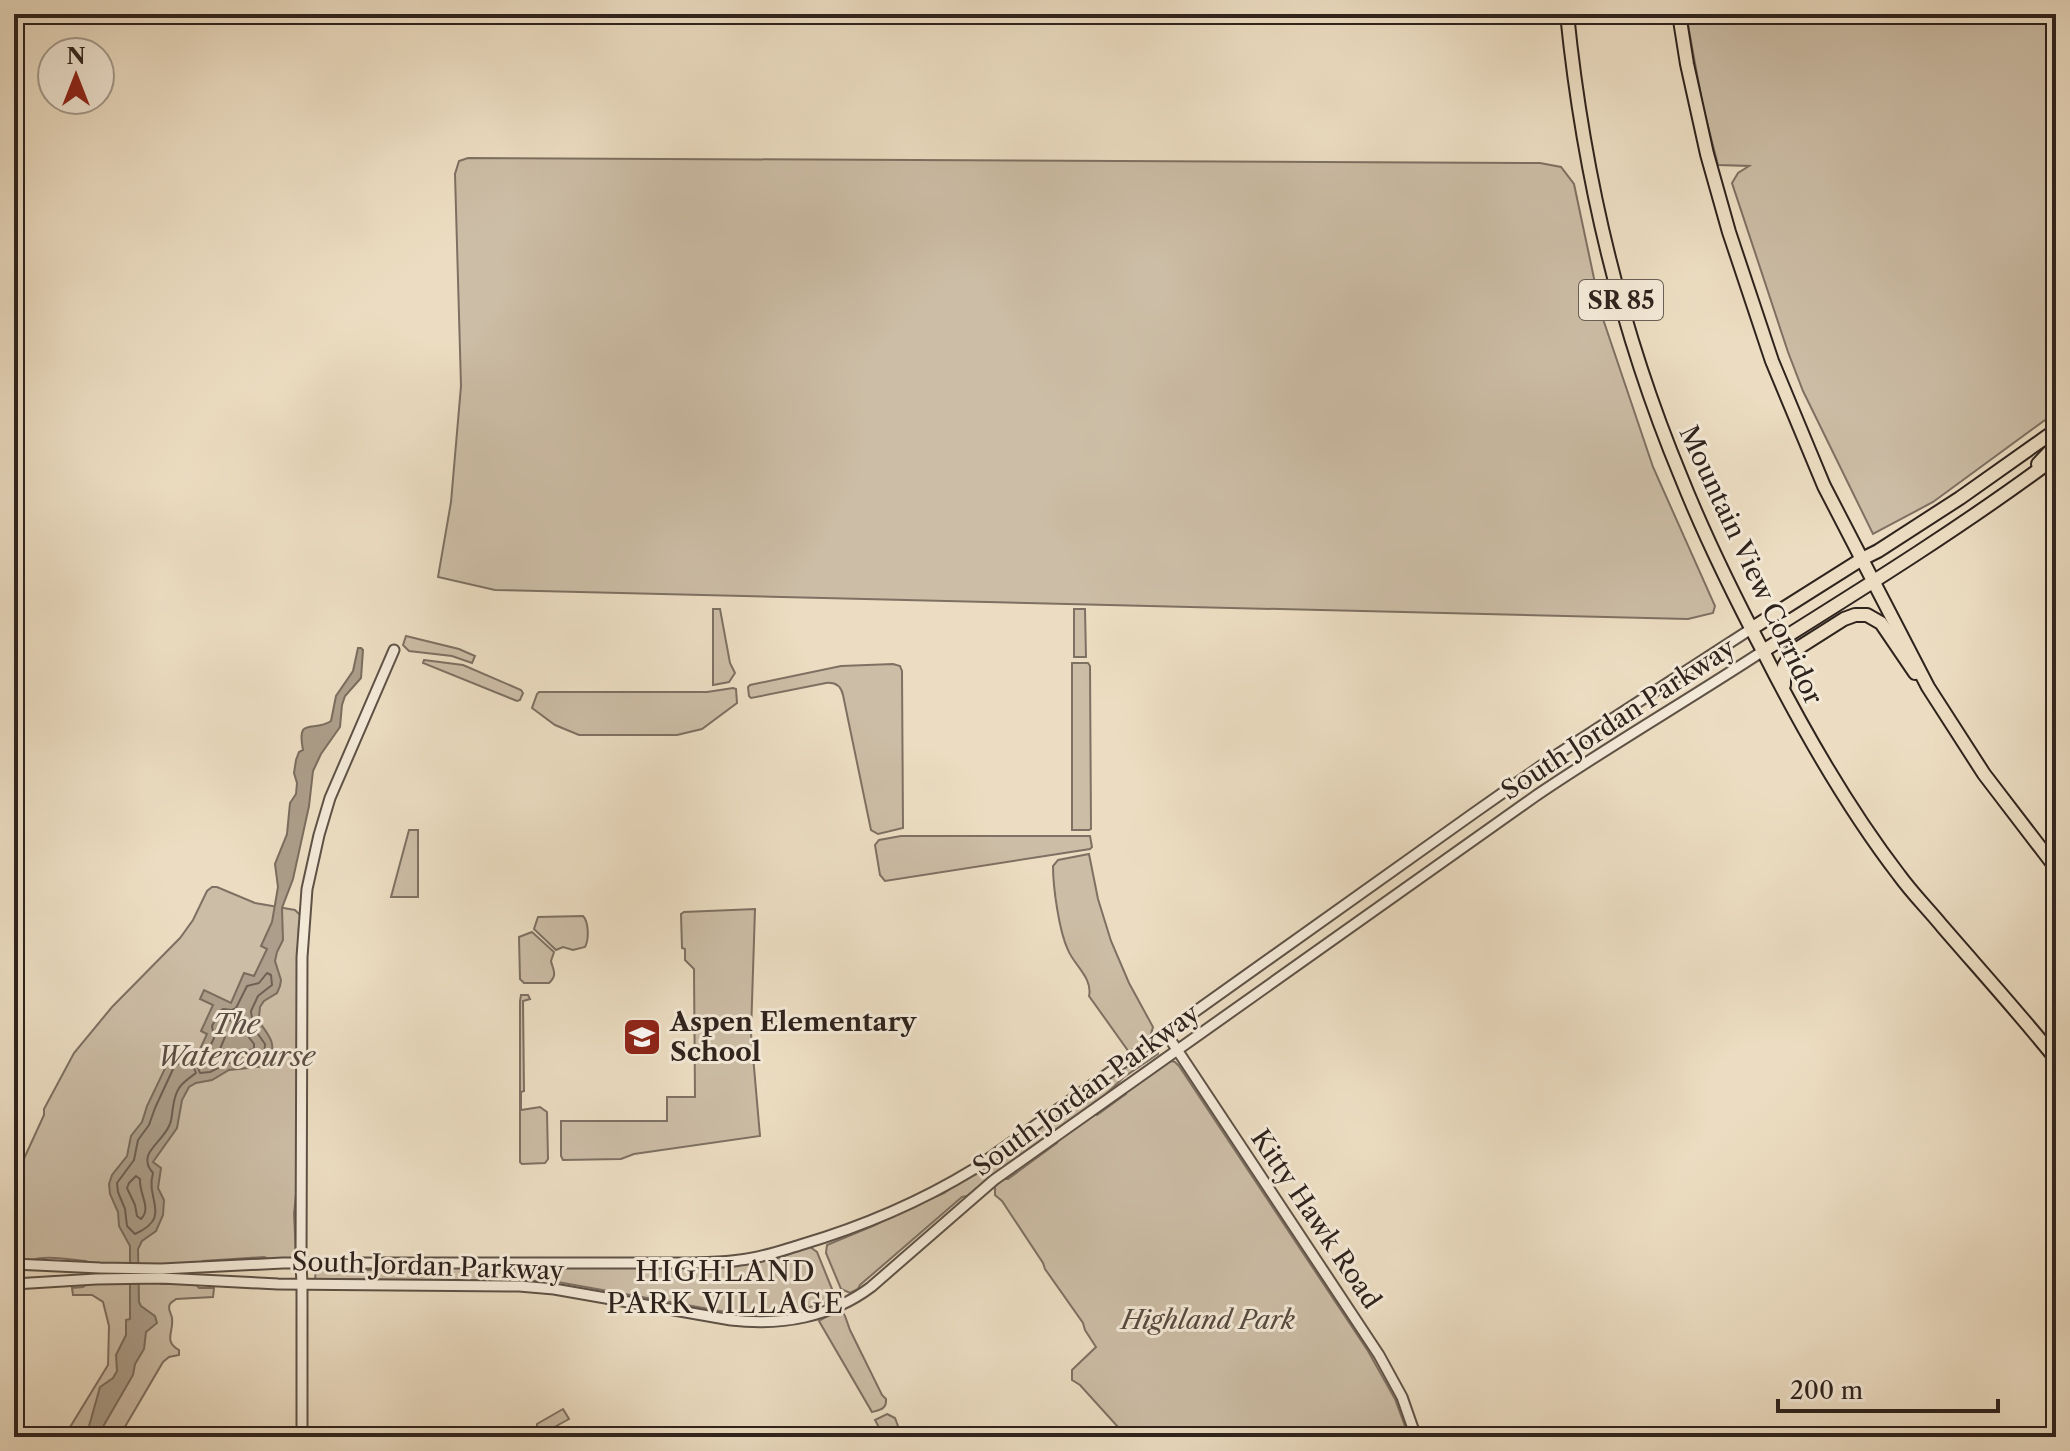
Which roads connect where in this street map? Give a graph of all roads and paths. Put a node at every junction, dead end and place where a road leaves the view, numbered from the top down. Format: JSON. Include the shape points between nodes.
{"nodes":[{"id":1,"x":1567,"y":14,"type":"edge"},
{"id":2,"x":1679,"y":14,"type":"edge"},
{"id":3,"x":2056,"y":430,"type":"edge"},
{"id":4,"x":2056,"y":445,"type":"edge"},
{"id":5,"x":2056,"y":457,"type":"edge"},
{"id":6,"x":2020,"y":484,"type":"junction"},
{"id":7,"x":1862,"y":559,"type":"junction"},
{"id":8,"x":1874,"y":581,"type":"junction"},
{"id":9,"x":1751,"y":629,"type":"junction"},
{"id":10,"x":394,"y":650,"type":"dead end"},
{"id":11,"x":1763,"y":651,"type":"junction"},
{"id":12,"x":1928,"y":687,"type":"junction"},
{"id":13,"x":1792,"y":707,"type":"junction"},
{"id":14,"x":2056,"y":868,"type":"edge"},
{"id":15,"x":1166,"y":1033,"type":"junction"},
{"id":16,"x":1178,"y":1051,"type":"junction"},
{"id":17,"x":2056,"y":1059,"type":"edge"},
{"id":18,"x":301,"y":1263,"type":"junction"},
{"id":19,"x":14,"y":1264,"type":"edge"},
{"id":20,"x":110,"y":1274,"type":"junction"},
{"id":21,"x":161,"y":1274,"type":"junction"},
{"id":22,"x":14,"y":1284,"type":"edge"},
{"id":23,"x":302,"y":1284,"type":"junction"},
{"id":24,"x":302,"y":1437,"type":"edge"},
{"id":25,"x":1416,"y":1437,"type":"edge"}],
"edges":[{"from":1,"to":9,"type":"main road","name":"Mountain View Corridor","number":"SR 85","via":[[1589,169],[1632,337],[1681,478]]},
{"from":2,"to":7,"type":"main road","via":[[1707,154],[1767,346],[1798,428]]},
{"from":3,"to":7,"type":"main road","name":"South Jordan Parkway"},
{"from":4,"to":6,"type":"main road"},
{"from":5,"to":6,"type":"main road","name":"South Jordan Parkway"},
{"from":6,"to":8,"type":"main road","name":"South Jordan Parkway"},
{"from":7,"to":8,"type":"main road"},
{"from":7,"to":9,"type":"main road","name":"South Jordan Parkway"},
{"from":8,"to":11,"type":"main road","name":"South Jordan Parkway"},
{"from":8,"to":12,"type":"main road"},
{"from":9,"to":11,"type":"main road","name":"Mountain View Corridor","number":"SR 85"},
{"from":9,"to":15,"type":"street","name":"South Jordan Parkway","via":[[1558,754]]},
{"from":10,"to":18,"type":"street","via":[[330,798],[307,889]]},
{"from":11,"to":13,"type":"main road","name":"Mountain View Corridor","number":"SR 85"},
{"from":11,"to":16,"type":"street","name":"South Jordan Parkway","via":[[1560,779]]},
{"from":12,"to":13,"type":"main road","via":[[1881,623],[1855,615],[1789,655],[1783,676]]},
{"from":12,"to":14,"type":"main road","via":[[1984,774]]},
{"from":13,"to":17,"type":"main road","name":"Mountain View Corridor","number":"SR 85","via":[[1899,875]]},
{"from":15,"to":16,"type":"street","name":"Kitty Hawk Road"},
{"from":15,"to":18,"type":"street","name":"South Jordan Parkway","via":[[951,1183],[880,1218],[763,1256],[691,1263]]},
{"from":16,"to":23,"type":"street","name":"South Jordan Parkway","via":[[994,1180],[864,1292],[807,1317],[745,1321],[533,1287]]},
{"from":16,"to":25,"type":"street","name":"Kitty Hawk Road","via":[[1379,1355]]},
{"from":18,"to":21,"type":"street","name":"South Jordan Parkway"},
{"from":18,"to":23,"type":"street"},
{"from":19,"to":20,"type":"street","name":"South Jordan Parkway"},
{"from":20,"to":21,"type":"street","name":"South Jordan Parkway"},
{"from":20,"to":22,"type":"street","name":"South Jordan Parkway"},
{"from":21,"to":23,"type":"street","name":"South Jordan Parkway"},
{"from":23,"to":24,"type":"street"}]}
